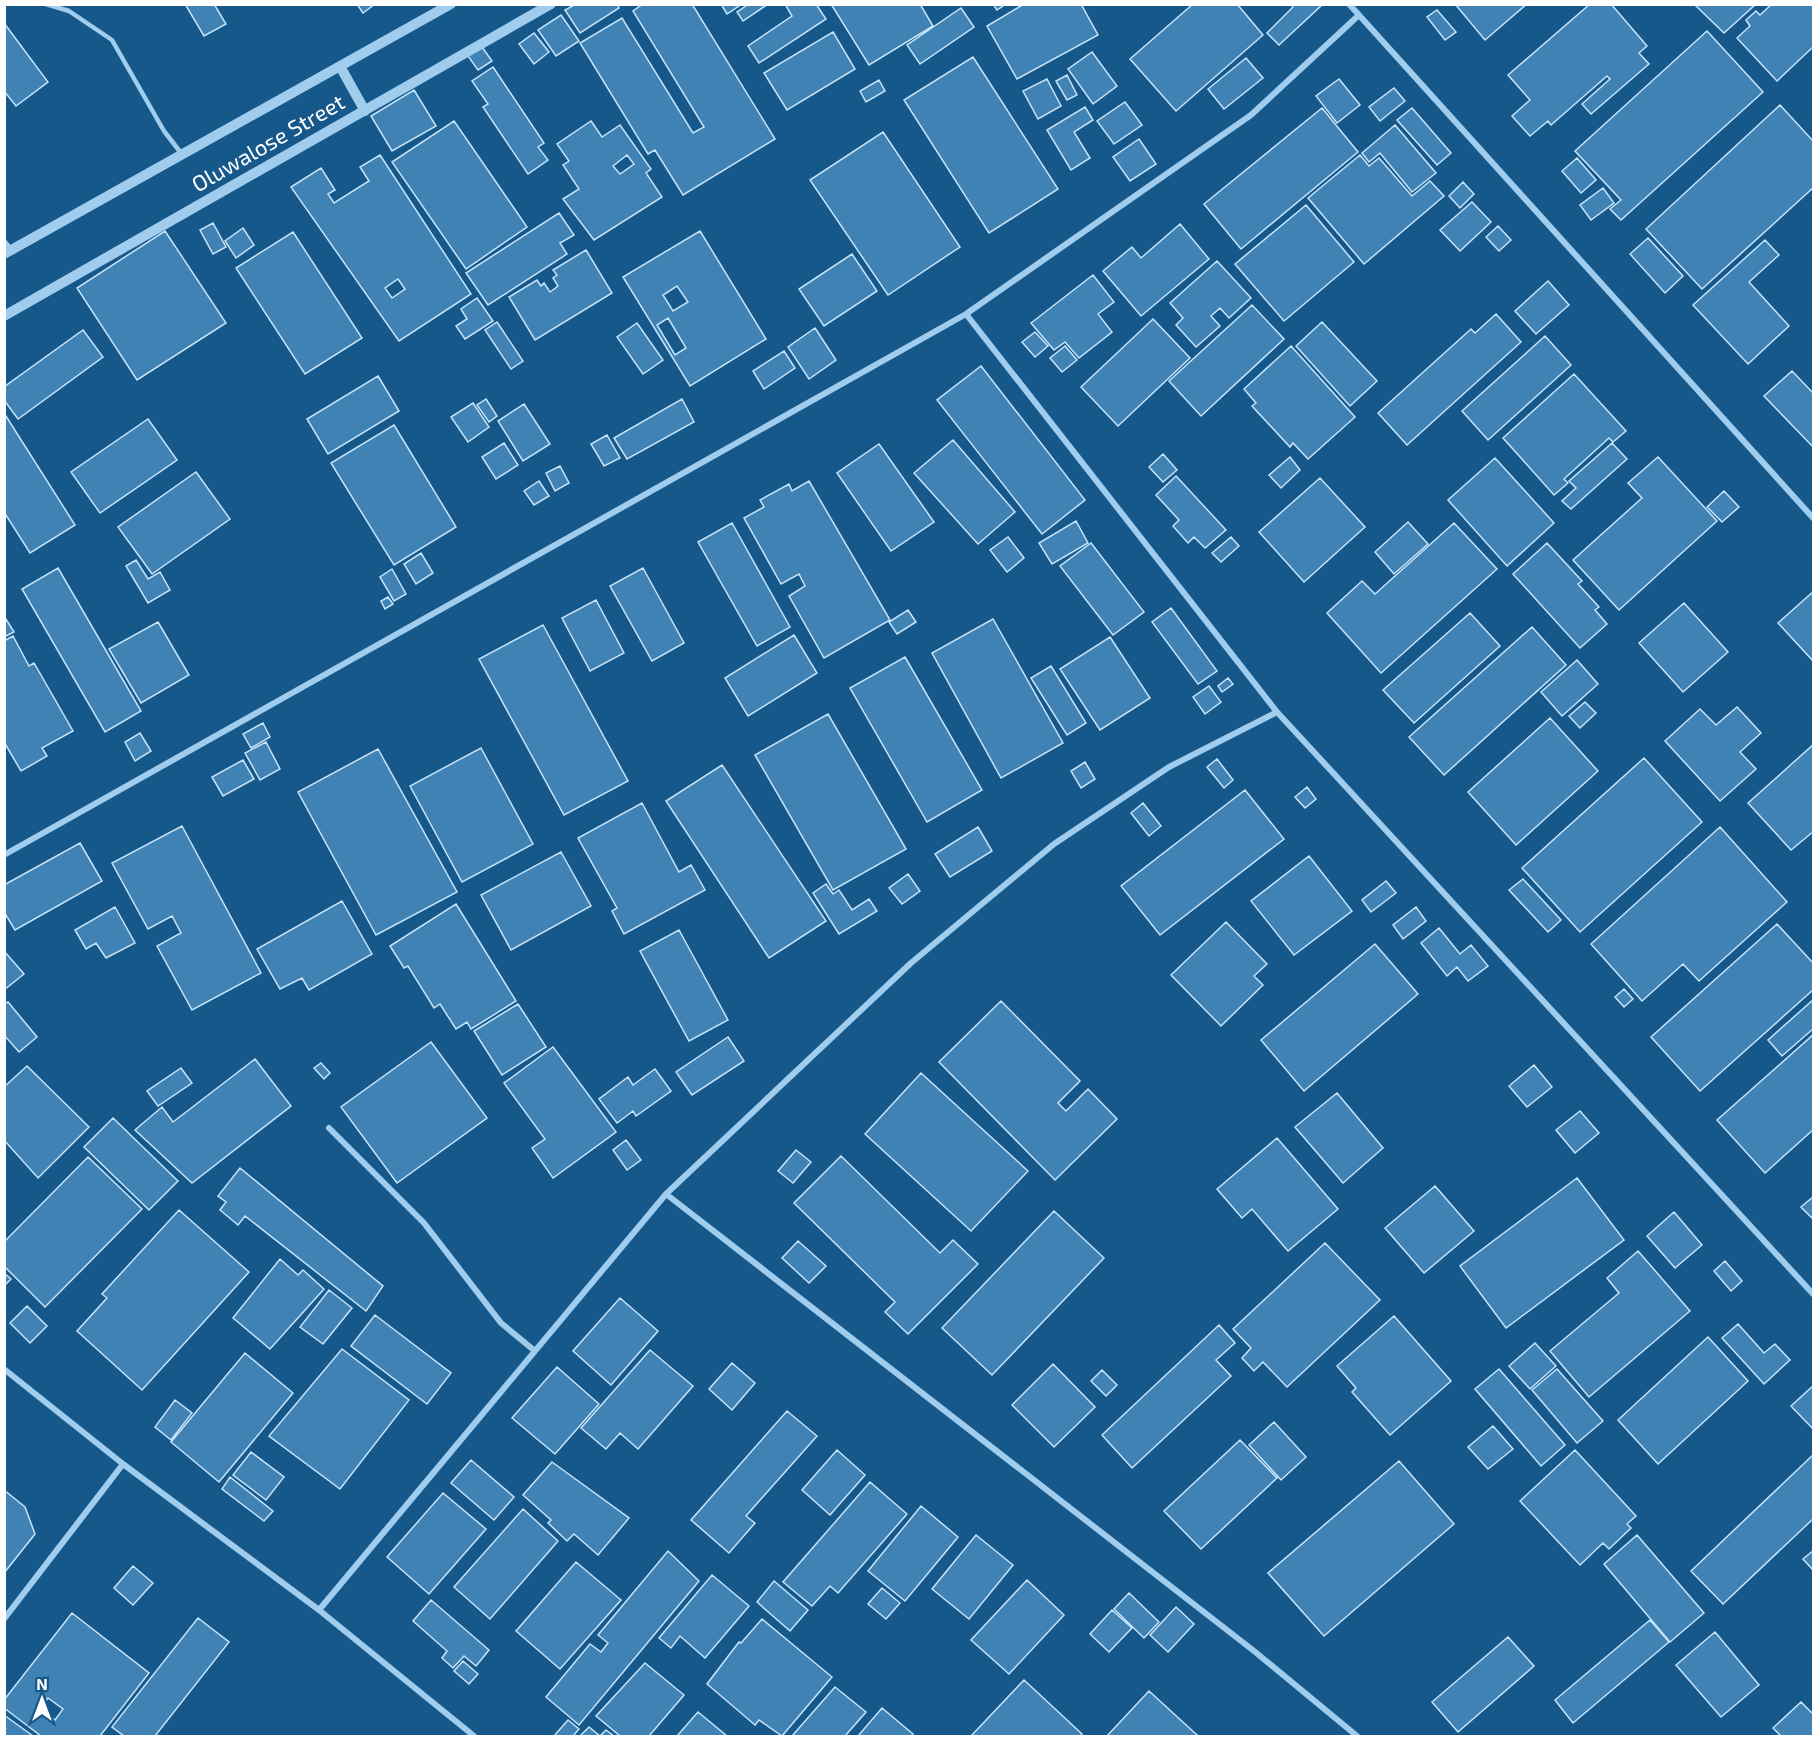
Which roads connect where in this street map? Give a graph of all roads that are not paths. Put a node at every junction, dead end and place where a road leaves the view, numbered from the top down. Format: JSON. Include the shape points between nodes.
{"nodes":[{"id":1,"x":46,"y":4,"type":"edge"},
{"id":2,"x":451,"y":4,"type":"edge"},
{"id":3,"x":551,"y":4,"type":"edge"},
{"id":4,"x":1349,"y":4,"type":"edge"},
{"id":5,"x":1359,"y":15,"type":"junction"},
{"id":6,"x":340,"y":68,"type":"junction"},
{"id":7,"x":365,"y":111,"type":"junction"},
{"id":8,"x":183,"y":155,"type":"junction"},
{"id":9,"x":7,"y":249,"type":"edge"},
{"id":10,"x":966,"y":314,"type":"junction"},
{"id":11,"x":4,"y":316,"type":"edge"},
{"id":12,"x":1814,"y":519,"type":"edge"},
{"id":13,"x":1277,"y":712,"type":"junction"},
{"id":14,"x":4,"y":855,"type":"edge"},
{"id":15,"x":329,"y":1128,"type":"dead end"},
{"id":16,"x":666,"y":1194,"type":"junction"},
{"id":17,"x":1814,"y":1295,"type":"edge"},
{"id":18,"x":535,"y":1351,"type":"junction"},
{"id":19,"x":4,"y":1369,"type":"edge"},
{"id":20,"x":123,"y":1464,"type":"junction"},
{"id":21,"x":319,"y":1610,"type":"junction"},
{"id":22,"x":4,"y":1619,"type":"edge"},
{"id":23,"x":474,"y":1737,"type":"edge"},
{"id":24,"x":1357,"y":1737,"type":"edge"}],
"edges":[{"from":1,"to":8,"type":"lane","via":[[69,11],[112,40],[164,131]]},
{"from":2,"to":6,"type":"street","name":"Oluwalose Street"},
{"from":3,"to":7,"type":"street","name":"Oluwalose Street"},
{"from":4,"to":5,"type":"street"},
{"from":5,"to":10,"type":"street","via":[[1251,115]]},
{"from":5,"to":12,"type":"street"},
{"from":6,"to":7,"type":"street"},
{"from":6,"to":8,"type":"street","name":"Oluwalose Street"},
{"from":7,"to":11,"type":"street","name":"Oluwalose Street"},
{"from":8,"to":9,"type":"street","name":"Oluwalose Street"},
{"from":10,"to":13,"type":"street"},
{"from":10,"to":14,"type":"street"},
{"from":13,"to":16,"type":"street","via":[[1169,767],[1054,844],[911,963]]},
{"from":13,"to":17,"type":"street"},
{"from":15,"to":18,"type":"street","via":[[424,1223],[501,1323]]},
{"from":16,"to":18,"type":"street"},
{"from":16,"to":24,"type":"street","via":[[1254,1651]]},
{"from":18,"to":21,"type":"street"},
{"from":19,"to":20,"type":"street"},
{"from":20,"to":21,"type":"street"},
{"from":20,"to":22,"type":"street"},
{"from":21,"to":23,"type":"street"}]}
